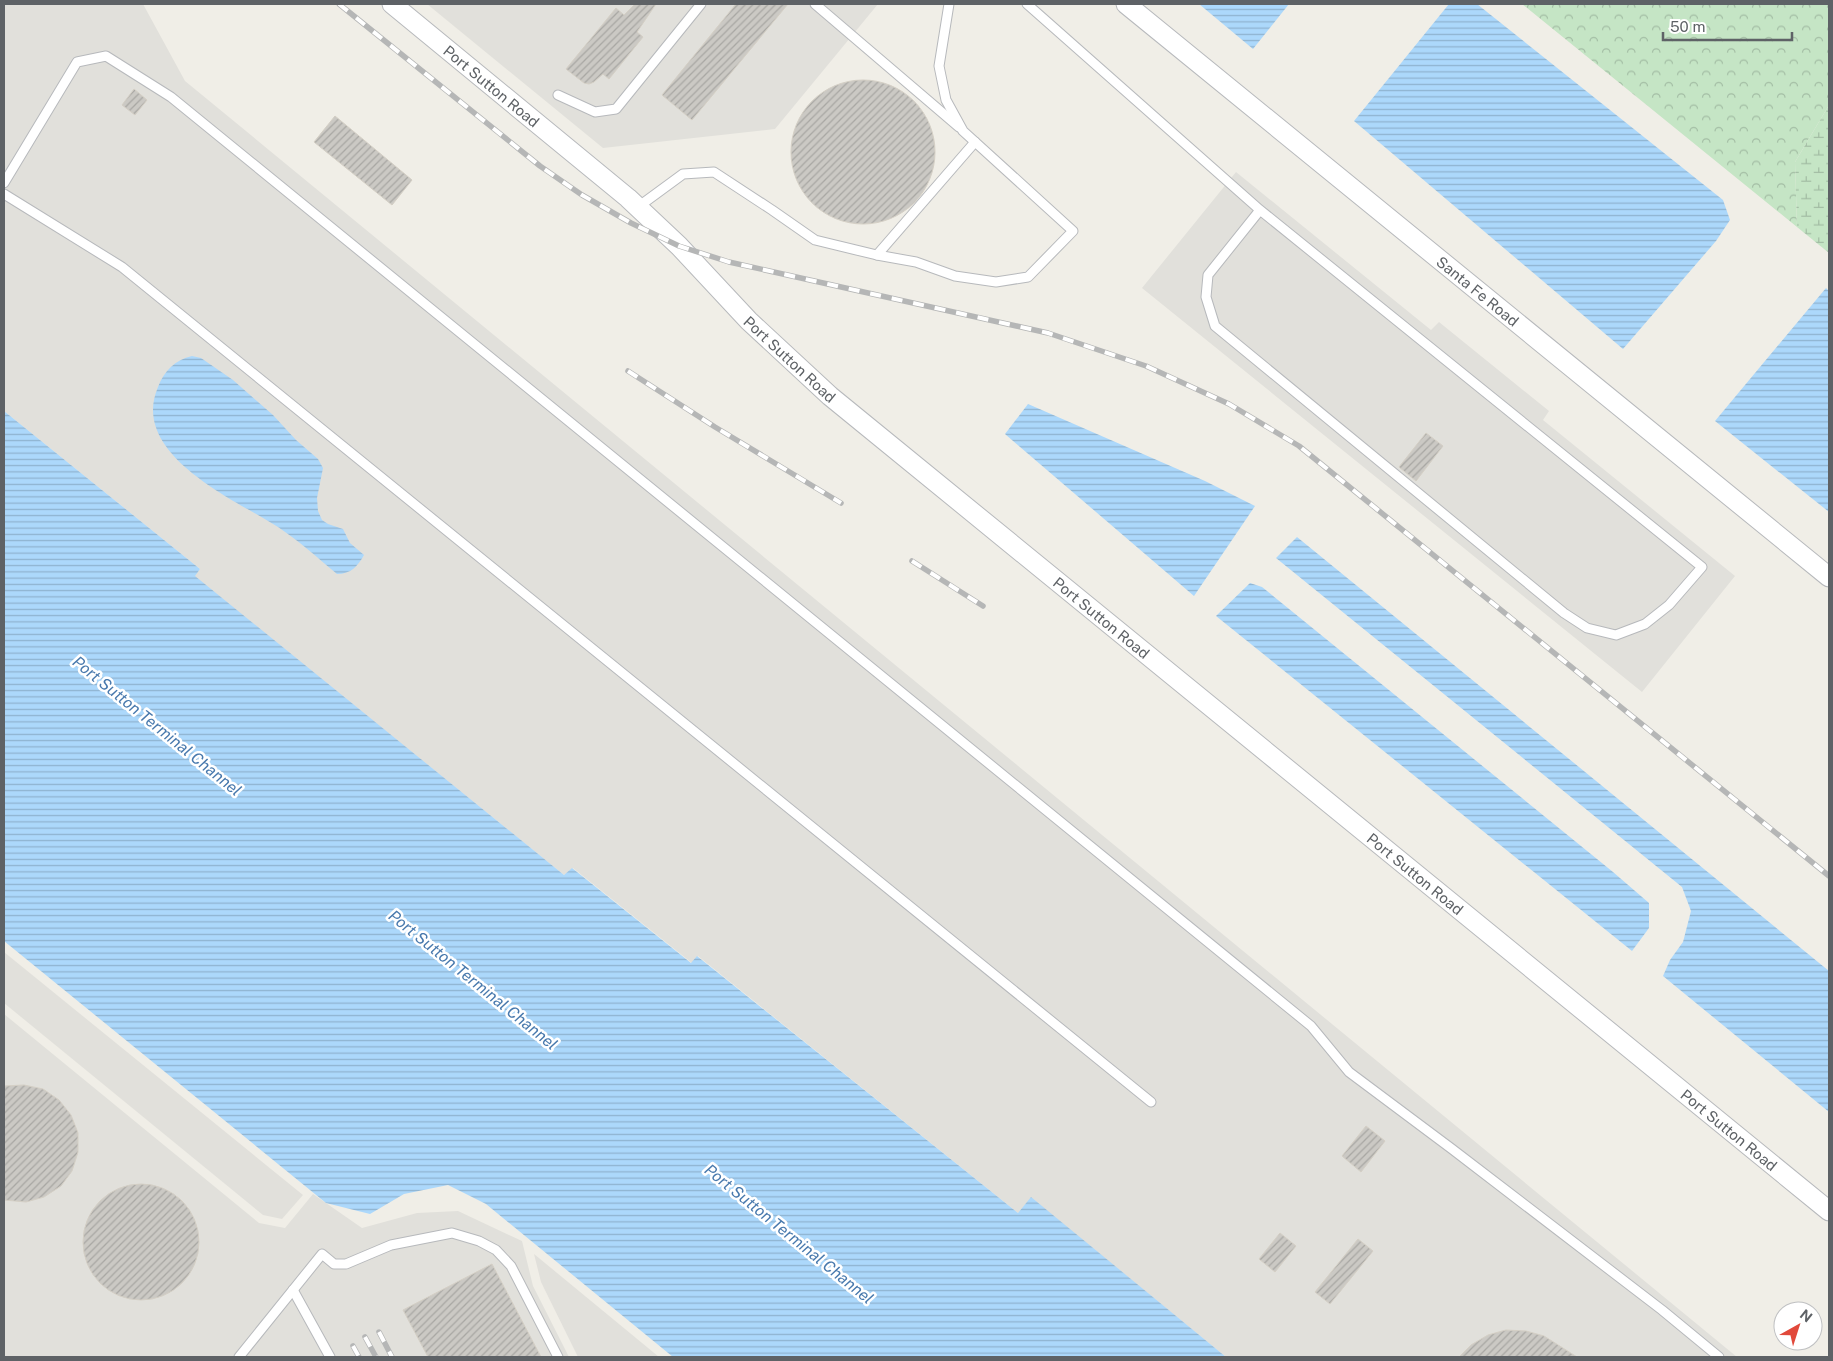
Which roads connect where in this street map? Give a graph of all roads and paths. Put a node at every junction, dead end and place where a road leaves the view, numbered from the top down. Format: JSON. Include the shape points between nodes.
{"nodes":[{"id":1,"x":392,"y":4,"type":"edge"},
{"id":2,"x":701,"y":4,"type":"edge"},
{"id":3,"x":815,"y":4,"type":"edge"},
{"id":4,"x":949,"y":4,"type":"edge"},
{"id":5,"x":1027,"y":4,"type":"edge"},
{"id":6,"x":1126,"y":4,"type":"edge"},
{"id":7,"x":558,"y":95,"type":"dead end"},
{"id":8,"x":963,"y":131,"type":"junction"},
{"id":9,"x":974,"y":142,"type":"junction"},
{"id":10,"x":5,"y":177,"type":"edge"},
{"id":11,"x":4,"y":194,"type":"edge"},
{"id":12,"x":638,"y":207,"type":"junction"},
{"id":13,"x":1260,"y":210,"type":"junction"},
{"id":14,"x":877,"y":255,"type":"junction"},
{"id":15,"x":1829,"y":577,"type":"edge"},
{"id":16,"x":1151,"y":1102,"type":"dead end"},
{"id":17,"x":1829,"y":1212,"type":"edge"},
{"id":18,"x":293,"y":1290,"type":"junction"},
{"id":19,"x":238,"y":1357,"type":"edge"},
{"id":20,"x":330,"y":1357,"type":"edge"},
{"id":21,"x":558,"y":1357,"type":"edge"},
{"id":22,"x":1720,"y":1357,"type":"edge"}],
"edges":[{"from":1,"to":12,"type":"street","name":"Port Sutton Road"},
{"from":2,"to":7,"type":"lane","via":[[616,109],[595,112]]},
{"from":3,"to":8,"type":"lane"},
{"from":4,"to":8,"type":"lane","via":[[939,66],[946,100]]},
{"from":5,"to":13,"type":"lane"},
{"from":6,"to":15,"type":"street","name":"Santa Fe Road"},
{"from":8,"to":9,"type":"lane"},
{"from":9,"to":14,"type":"lane"},
{"from":9,"to":14,"type":"lane","via":[[1072,230],[1028,277],[996,282],[955,276],[916,262]]},
{"from":10,"to":22,"type":"lane","via":[[77,62],[106,56],[171,97],[1311,1026],[1349,1072]]},
{"from":11,"to":16,"type":"lane","via":[[122,267]]},
{"from":12,"to":14,"type":"lane","via":[[684,174],[714,172],[815,240]]},
{"from":12,"to":17,"type":"street","name":"Port Sutton Road","via":[[749,321],[830,396]]},
{"from":13,"to":13,"type":"lane","via":[[1208,275],[1206,297],[1215,326],[1564,613],[1587,628],[1616,635],[1645,624],[1669,605],[1702,566]]},
{"from":18,"to":19,"type":"lane"},
{"from":18,"to":20,"type":"lane"},
{"from":18,"to":21,"type":"lane","via":[[322,1254],[334,1264],[346,1264],[391,1245],[452,1233],[480,1241],[496,1250],[510,1266]]}]}
